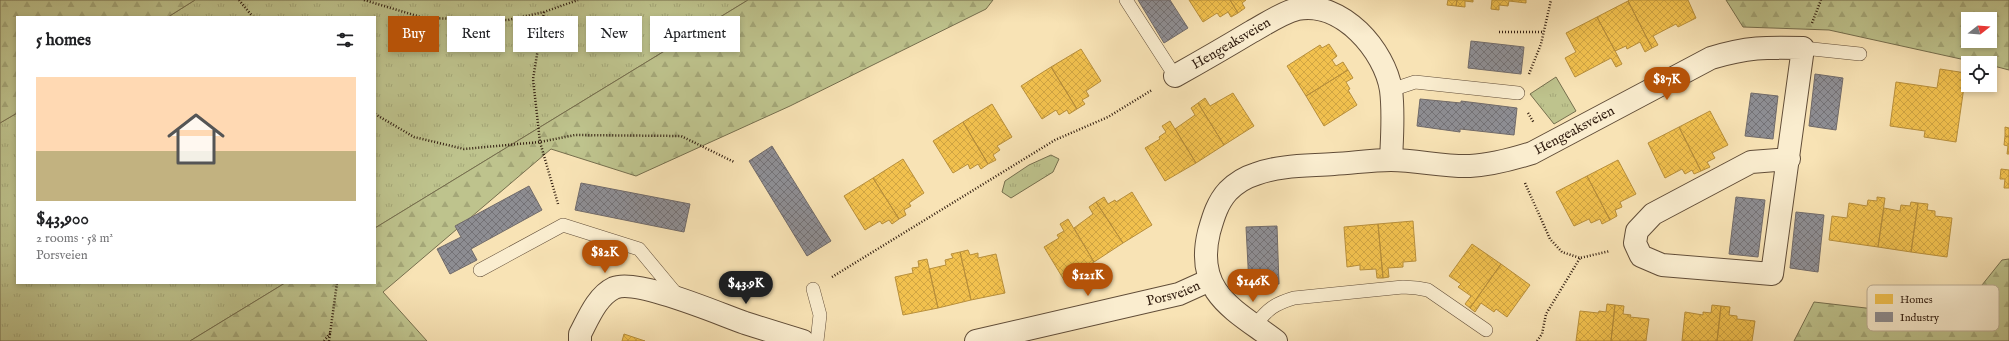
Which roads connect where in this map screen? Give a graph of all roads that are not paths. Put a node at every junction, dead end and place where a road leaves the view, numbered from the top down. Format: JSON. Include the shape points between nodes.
{"nodes":[{"id":1,"x":1126,"y":0,"type":"edge"},
{"id":2,"x":1803,"y":48,"type":"junction"},
{"id":3,"x":1860,"y":54,"type":"dead end"},
{"id":4,"x":1174,"y":76,"type":"joint"},
{"id":5,"x":1391,"y":90,"type":"junction"},
{"id":6,"x":1518,"y":93,"type":"road end"},
{"id":7,"x":1789,"y":158,"type":"junction"},
{"id":8,"x":1391,"y":160,"type":"junction"},
{"id":9,"x":480,"y":270,"type":"dead end"},
{"id":10,"x":1210,"y":280,"type":"junction"},
{"id":11,"x":812,"y":289,"type":"road end"},
{"id":12,"x":679,"y":298,"type":"junction"},
{"id":13,"x":1255,"y":325,"type":"junction"},
{"id":14,"x":1486,"y":330,"type":"dead end"},
{"id":15,"x":580,"y":341,"type":"edge"},
{"id":16,"x":803,"y":341,"type":"edge"},
{"id":17,"x":817,"y":341,"type":"edge"},
{"id":18,"x":976,"y":341,"type":"edge"},
{"id":19,"x":1276,"y":341,"type":"edge"}],
"edges":[{"from":1,"to":4,"type":"lane"},
{"from":2,"to":3,"type":"lane"},
{"from":2,"to":7,"type":"street"},
{"from":2,"to":8,"type":"street","name":"Hengeaksveien","via":[[1765,47],[1740,50],[1711,58],[1532,153],[1513,159],[1470,166]]},
{"from":4,"to":5,"type":"street","name":"Hengeaksveien","via":[[1272,20],[1298,9],[1320,8],[1342,16],[1371,44],[1386,72]]},
{"from":5,"to":6,"type":"lane","via":[[1415,82]]},
{"from":5,"to":8,"type":"street","name":"Hengeaksveien"},
{"from":7,"to":7,"type":"street","via":[[1772,274],[1662,266],[1641,256],[1635,243],[1637,231],[1653,214],[1751,162]]},
{"from":8,"to":10,"type":"street","name":"Hengeaksveien","via":[[1290,167],[1256,174],[1242,180],[1228,191],[1218,205],[1213,220],[1206,253]]},
{"from":9,"to":12,"type":"lane","via":[[563,225],[639,249]]},
{"from":10,"to":13,"type":"street","name":"Porsveien","via":[[1220,299]]},
{"from":10,"to":18,"type":"street","name":"Porsveien","via":[[1179,294]]},
{"from":11,"to":17,"type":"lane","via":[[820,315]]},
{"from":12,"to":15,"type":"street","via":[[626,286],[614,288],[594,308],[580,334]]},
{"from":12,"to":16,"type":"street","via":[[744,323]]},
{"from":13,"to":14,"type":"lane","via":[[1268,309],[1294,298],[1403,287],[1428,290]]},
{"from":13,"to":19,"type":"street","name":"Porsveien"}]}
